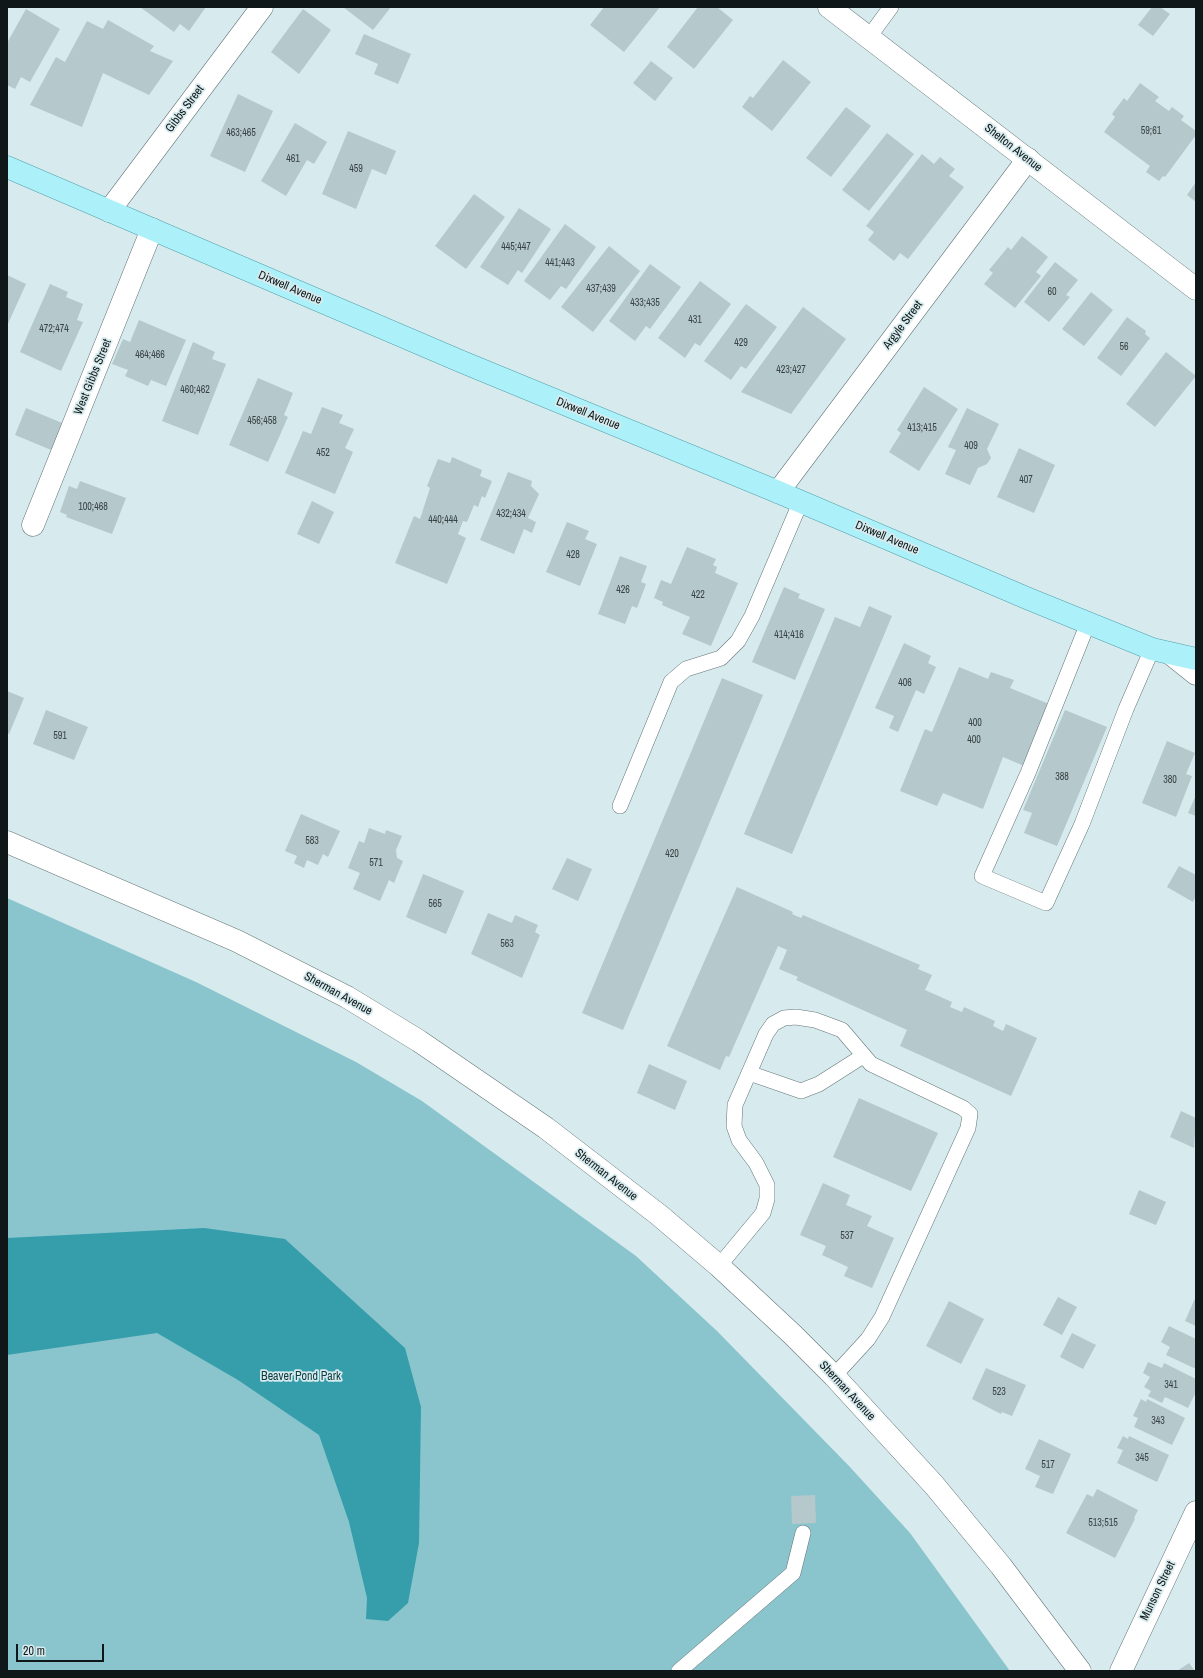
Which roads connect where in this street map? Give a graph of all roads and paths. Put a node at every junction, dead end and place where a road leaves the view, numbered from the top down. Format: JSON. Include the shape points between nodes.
{"nodes":[{"id":1,"x":262,"y":7,"type":"edge"},
{"id":2,"x":830,"y":7,"type":"edge"},
{"id":3,"x":890,"y":7,"type":"edge"},
{"id":4,"x":868,"y":37,"type":"junction"},
{"id":5,"x":1028,"y":159,"type":"junction"},
{"id":6,"x":7,"y":167,"type":"edge"},
{"id":7,"x":109,"y":211,"type":"junction"},
{"id":8,"x":152,"y":229,"type":"junction"},
{"id":9,"x":1196,"y":289,"type":"edge"},
{"id":10,"x":778,"y":492,"type":"junction"},
{"id":11,"x":800,"y":501,"type":"junction"},
{"id":12,"x":32,"y":525,"type":"dead end"},
{"id":13,"x":1088,"y":623,"type":"junction"},
{"id":14,"x":1162,"y":652,"type":"junction"},
{"id":15,"x":1196,"y":659,"type":"edge"},
{"id":16,"x":1196,"y":674,"type":"edge"},
{"id":17,"x":620,"y":806,"type":"dead end"},
{"id":18,"x":7,"y":842,"type":"edge"},
{"id":19,"x":863,"y":1056,"type":"junction"},
{"id":20,"x":749,"y":1073,"type":"junction"},
{"id":21,"x":719,"y":1266,"type":"junction"},
{"id":22,"x":834,"y":1376,"type":"junction"},
{"id":23,"x":1196,"y":1512,"type":"edge"},
{"id":24,"x":803,"y":1533,"type":"dead end"},
{"id":25,"x":679,"y":1671,"type":"edge"},
{"id":26,"x":1080,"y":1671,"type":"edge"},
{"id":27,"x":1121,"y":1671,"type":"edge"}],
"edges":[{"from":1,"to":7,"type":"street","name":"Gibbs Street"},
{"from":2,"to":4,"type":"street","name":"Shelton Avenue"},
{"from":3,"to":4,"type":"lane"},
{"from":4,"to":5,"type":"street","name":"Shelton Avenue"},
{"from":5,"to":9,"type":"street","name":"Shelton Avenue"},
{"from":5,"to":10,"type":"street","name":"Argyle Street"},
{"from":6,"to":7,"type":"main road","name":"Dixwell Avenue"},
{"from":7,"to":8,"type":"main road","name":"Dixwell Avenue"},
{"from":8,"to":10,"type":"main road","name":"Dixwell Avenue","via":[[460,361]]},
{"from":8,"to":12,"type":"street","name":"West Gibbs Street"},
{"from":10,"to":11,"type":"main road","name":"Dixwell Avenue"},
{"from":11,"to":13,"type":"main road","name":"Dixwell Avenue"},
{"from":11,"to":17,"type":"lane","via":[[752,616],[738,641],[721,658],[686,669],[671,682]]},
{"from":13,"to":14,"type":"main road","name":"Dixwell Avenue"},
{"from":13,"to":14,"type":"lane","via":[[1028,773],[982,876],[1046,903],[1082,824],[1126,709]]},
{"from":14,"to":15,"type":"main road","name":"Dixwell Avenue"},
{"from":14,"to":16,"type":"street","name":"Dixwell Avenue"},
{"from":18,"to":21,"type":"street","name":"Sherman Avenue","via":[[237,941],[348,997],[419,1041],[546,1128],[659,1215]]},
{"from":19,"to":20,"type":"lane","via":[[819,1084],[801,1091]]},
{"from":19,"to":20,"type":"lane","via":[[842,1030],[815,1020],[784,1018],[773,1024],[766,1034]]},
{"from":19,"to":22,"type":"lane","via":[[871,1064],[963,1108],[970,1114],[968,1128],[882,1317],[868,1338]]},
{"from":20,"to":21,"type":"lane","via":[[735,1105],[734,1126],[739,1140],[756,1163],[767,1185],[767,1199],[763,1213]]},
{"from":21,"to":22,"type":"street","name":"Sherman Avenue"},
{"from":22,"to":26,"type":"street","name":"Sherman Avenue","via":[[938,1490],[1002,1566]]},
{"from":23,"to":27,"type":"street","name":"Munson Street"},
{"from":24,"to":25,"type":"lane","via":[[793,1573]]}]}
